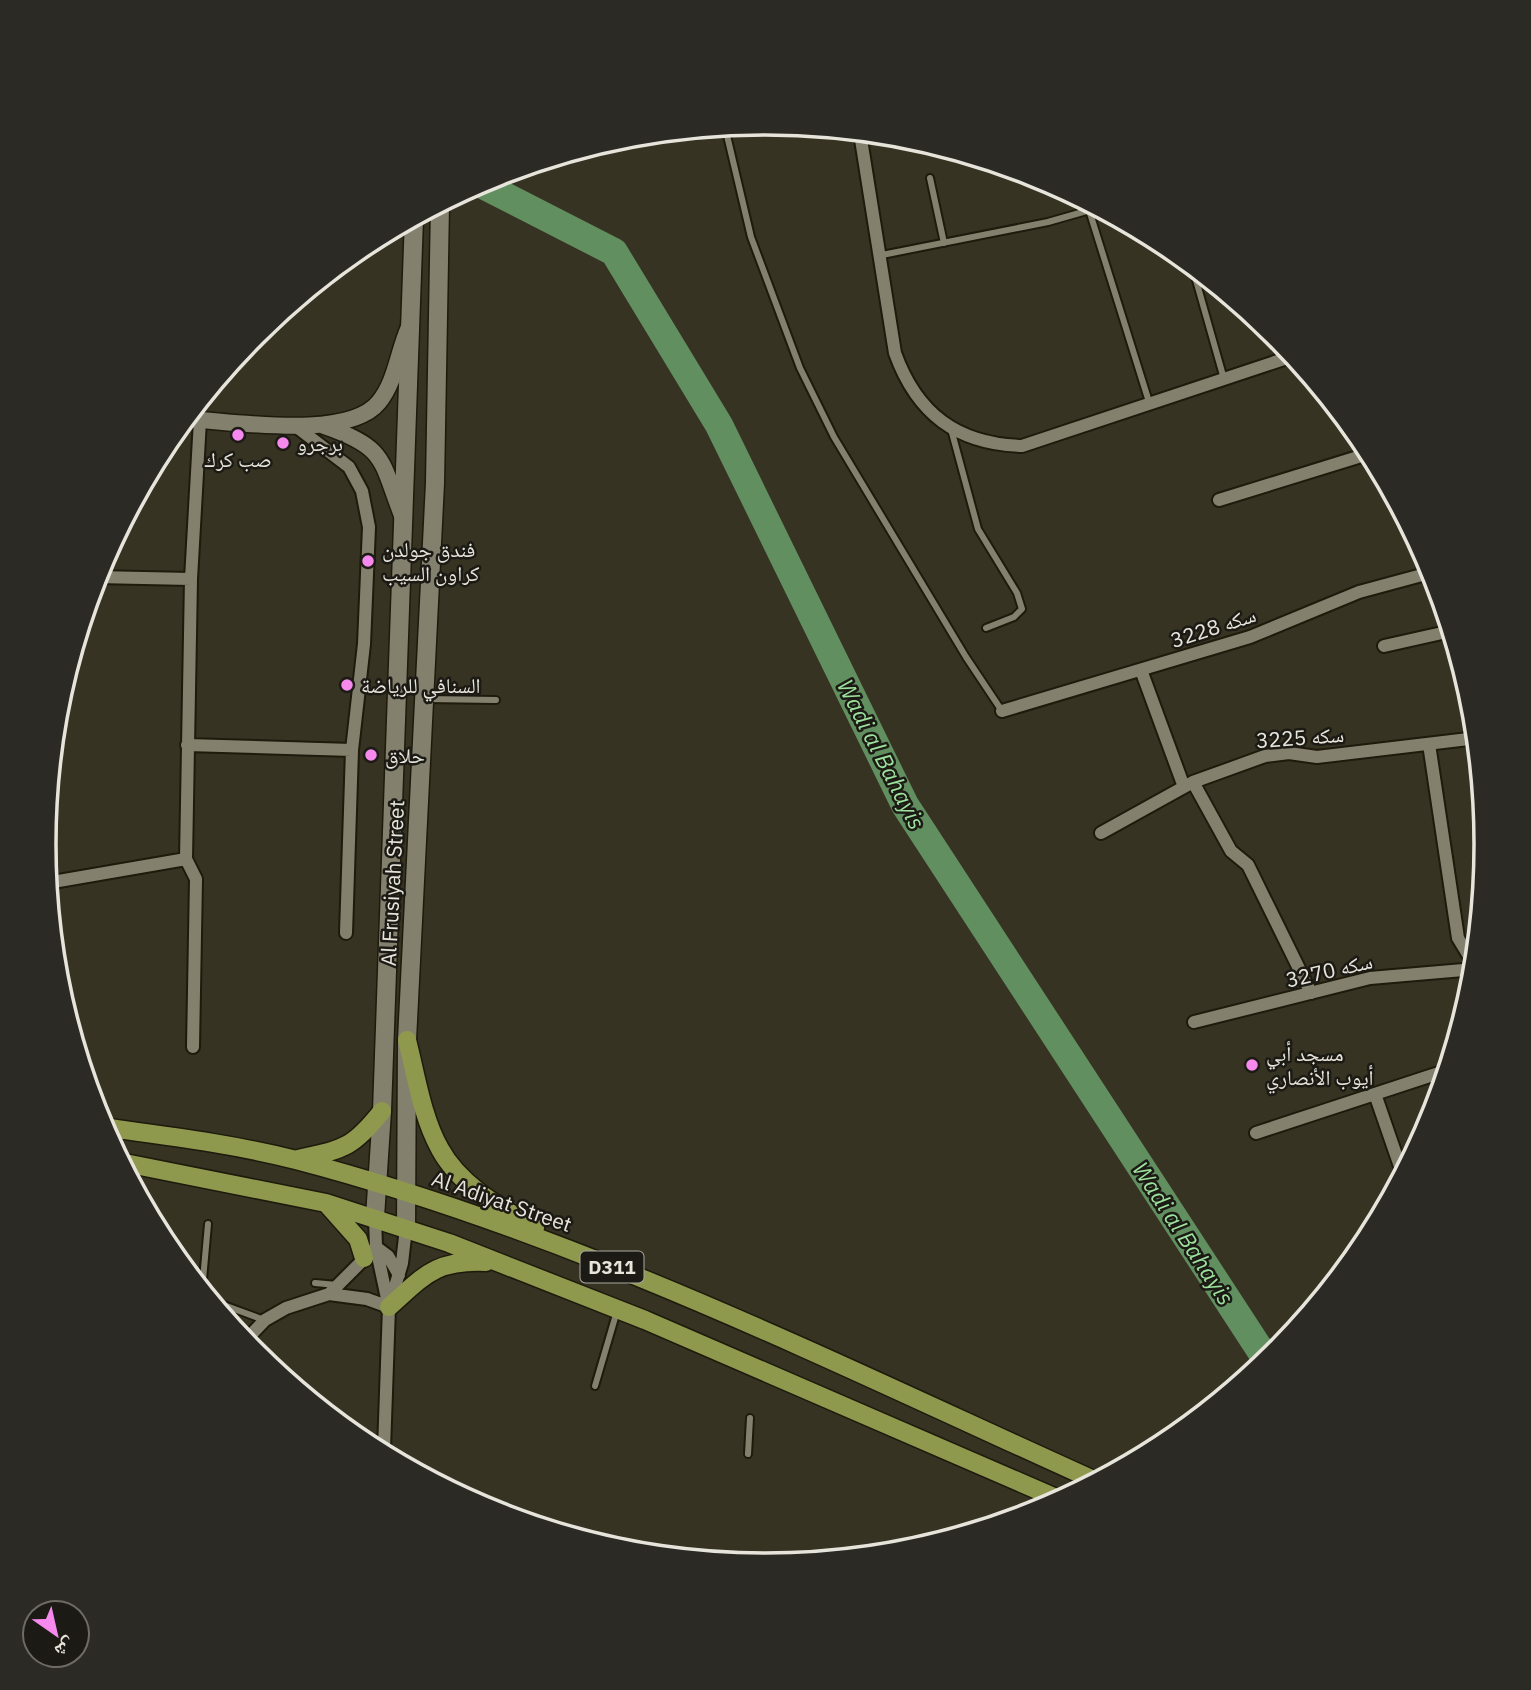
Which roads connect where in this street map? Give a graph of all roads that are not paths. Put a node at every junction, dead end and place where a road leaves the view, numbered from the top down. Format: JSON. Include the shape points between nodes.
{"nodes":[{"id":1,"x":727,"y":137,"type":"edge"},
{"id":2,"x":862,"y":143,"type":"edge"},
{"id":3,"x":930,"y":178,"type":"dead end"},
{"id":4,"x":1084,"y":212,"type":"edge"},
{"id":5,"x":1091,"y":215,"type":"edge"},
{"id":6,"x":440,"y":216,"type":"edge"},
{"id":7,"x":414,"y":230,"type":"edge"},
{"id":8,"x":944,"y":243,"type":"junction"},
{"id":9,"x":882,"y":255,"type":"junction"},
{"id":10,"x":1196,"y":282,"type":"edge"},
{"id":11,"x":410,"y":323,"type":"junction"},
{"id":12,"x":1283,"y":360,"type":"edge"},
{"id":13,"x":1225,"y":381,"type":"junction"},
{"id":14,"x":1150,"y":406,"type":"junction"},
{"id":15,"x":198,"y":420,"type":"edge"},
{"id":16,"x":294,"y":424,"type":"junction"},
{"id":17,"x":324,"y":426,"type":"junction"},
{"id":18,"x":193,"y":427,"type":"edge"},
{"id":19,"x":951,"y":428,"type":"junction"},
{"id":20,"x":1359,"y":457,"type":"edge"},
{"id":21,"x":1219,"y":500,"type":"dead end"},
{"id":22,"x":404,"y":521,"type":"junction"},
{"id":23,"x":1422,"y":575,"type":"edge"},
{"id":24,"x":108,"y":577,"type":"edge"},
{"id":25,"x":191,"y":579,"type":"junction"},
{"id":26,"x":986,"y":628,"type":"dead end"},
{"id":27,"x":1442,"y":633,"type":"edge"},
{"id":28,"x":1384,"y":646,"type":"dead end"},
{"id":29,"x":1141,"y":670,"type":"junction"},
{"id":30,"x":424,"y":699,"type":"junction"},
{"id":31,"x":496,"y":700,"type":"dead end"},
{"id":32,"x":1002,"y":711,"type":"joint"},
{"id":33,"x":1467,"y":739,"type":"edge"},
{"id":34,"x":1429,"y":744,"type":"junction"},
{"id":35,"x":187,"y":745,"type":"junction"},
{"id":36,"x":352,"y":750,"type":"junction"},
{"id":37,"x":1189,"y":785,"type":"junction"},
{"id":38,"x":1101,"y":833,"type":"dead end"},
{"id":39,"x":186,"y":859,"type":"junction"},
{"id":40,"x":58,"y":881,"type":"edge"},
{"id":41,"x":346,"y":933,"type":"dead end"},
{"id":42,"x":1466,"y":953,"type":"edge"},
{"id":43,"x":1463,"y":969,"type":"edge"},
{"id":44,"x":1311,"y":993,"type":"junction"},
{"id":45,"x":1194,"y":1022,"type":"dead end"},
{"id":46,"x":407,"y":1040,"type":"junction"},
{"id":47,"x":193,"y":1047,"type":"dead end"},
{"id":48,"x":1437,"y":1074,"type":"edge"},
{"id":49,"x":1375,"y":1094,"type":"junction"},
{"id":50,"x":382,"y":1111,"type":"junction"},
{"id":51,"x":115,"y":1129,"type":"edge"},
{"id":52,"x":1256,"y":1133,"type":"dead end"},
{"id":53,"x":295,"y":1160,"type":"junction"},
{"id":54,"x":1400,"y":1163,"type":"edge"},
{"id":55,"x":132,"y":1164,"type":"edge"},
{"id":56,"x":375,"y":1184,"type":"junction"},
{"id":57,"x":406,"y":1192,"type":"junction"},
{"id":58,"x":326,"y":1203,"type":"junction"},
{"id":59,"x":375,"y":1217,"type":"junction"},
{"id":60,"x":208,"y":1224,"type":"dead end"},
{"id":61,"x":406,"y":1228,"type":"junction"},
{"id":62,"x":572,"y":1249,"type":"junction"},
{"id":63,"x":370,"y":1252,"type":"junction"},
{"id":64,"x":502,"y":1263,"type":"junction"},
{"id":65,"x":399,"y":1275,"type":"junction"},
{"id":66,"x":203,"y":1277,"type":"edge"},
{"id":67,"x":315,"y":1283,"type":"dead end"},
{"id":68,"x":339,"y":1285,"type":"junction"},
{"id":69,"x":329,"y":1294,"type":"junction"},
{"id":70,"x":226,"y":1306,"type":"edge"},
{"id":71,"x":389,"y":1307,"type":"junction"},
{"id":72,"x":618,"y":1310,"type":"junction"},
{"id":73,"x":265,"y":1320,"type":"junction"},
{"id":74,"x":252,"y":1334,"type":"edge"},
{"id":75,"x":595,"y":1386,"type":"dead end"},
{"id":76,"x":750,"y":1419,"type":"dead end"},
{"id":77,"x":384,"y":1443,"type":"edge"},
{"id":78,"x":748,"y":1454,"type":"dead end"},
{"id":79,"x":1087,"y":1477,"type":"edge"},
{"id":80,"x":1049,"y":1495,"type":"edge"}],
"edges":[{"from":1,"to":32,"type":"lane","via":[[751,237],[800,368],[834,437]]},
{"from":2,"to":9,"type":"street"},
{"from":3,"to":8,"type":"lane"},
{"from":4,"to":8,"type":"lane"},
{"from":5,"to":14,"type":"lane"},
{"from":6,"to":30,"type":"main road","name":"Al Frusiyah Street","via":[[435,483]]},
{"from":7,"to":11,"type":"main road","name":"Al Frusiyah Street"},
{"from":8,"to":9,"type":"lane"},
{"from":9,"to":19,"type":"street","via":[[895,353],[903,375],[915,396]]},
{"from":10,"to":13,"type":"lane"},
{"from":11,"to":17,"type":"street","via":[[379,402],[366,414]]},
{"from":11,"to":22,"type":"main road","name":"Al Frusiyah Street"},
{"from":12,"to":13,"type":"street"},
{"from":13,"to":14,"type":"street"},
{"from":14,"to":19,"type":"street","via":[[1022,446],[985,442]]},
{"from":15,"to":16,"type":"street"},
{"from":16,"to":17,"type":"street"},
{"from":16,"to":36,"type":"street","via":[[349,467],[362,491],[369,527],[364,644]]},
{"from":17,"to":22,"type":"street","via":[[377,452]]},
{"from":18,"to":25,"type":"street"},
{"from":19,"to":26,"type":"lane","via":[[978,529],[1022,609]]},
{"from":20,"to":21,"type":"street"},
{"from":22,"to":50,"type":"main road","name":"Al Frusiyah Street"},
{"from":23,"to":29,"type":"street","name":"سكه 3228","via":[[1359,592],[1250,637]]},
{"from":24,"to":25,"type":"street"},
{"from":25,"to":35,"type":"street"},
{"from":27,"to":28,"type":"street"},
{"from":29,"to":32,"type":"street","name":"سكه 3228"},
{"from":29,"to":37,"type":"street"},
{"from":30,"to":31,"type":"lane"},
{"from":30,"to":46,"type":"main road","name":"Al Frusiyah Street"},
{"from":33,"to":34,"type":"street","name":"سكه 3225"},
{"from":34,"to":37,"type":"street","name":"سكه 3225","via":[[1317,757],[1265,756]]},
{"from":34,"to":42,"type":"street","via":[[1458,938]]},
{"from":35,"to":36,"type":"street"},
{"from":35,"to":39,"type":"street"},
{"from":36,"to":41,"type":"street"},
{"from":37,"to":38,"type":"street","name":"سكه 3225"},
{"from":37,"to":44,"type":"street","via":[[1231,851],[1248,865]]},
{"from":39,"to":40,"type":"street"},
{"from":39,"to":47,"type":"street","via":[[196,879]]},
{"from":43,"to":44,"type":"street","name":"سكه 3270","via":[[1370,978]]},
{"from":44,"to":45,"type":"street","name":"سكه 3270"},
{"from":46,"to":57,"type":"main road","name":"Al Frusiyah Street"},
{"from":46,"to":62,"type":"main road","via":[[430,1124],[453,1168],[478,1191]]},
{"from":48,"to":49,"type":"street"},
{"from":49,"to":52,"type":"street"},
{"from":49,"to":54,"type":"street"},
{"from":50,"to":53,"type":"main road","via":[[361,1138],[342,1150]]},
{"from":50,"to":56,"type":"main road","name":"Al Frusiyah Street"},
{"from":51,"to":53,"type":"main road","name":"Al Adiyat Street","number":"D311"},
{"from":53,"to":56,"type":"main road","name":"Al Adiyat Street","number":"D311"},
{"from":55,"to":58,"type":"main road","number":"D311"},
{"from":56,"to":57,"type":"main road","name":"Al Adiyat Street","number":"D311"},
{"from":56,"to":59,"type":"main road","name":"Al Frusiyah Street"},
{"from":57,"to":61,"type":"main road","name":"Al Frusiyah Street"},
{"from":57,"to":62,"type":"main road","name":"Al Adiyat Street","number":"D311"},
{"from":58,"to":59,"type":"main road","number":"D311"},
{"from":58,"to":63,"type":"main road"},
{"from":59,"to":61,"type":"main road","number":"D311"},
{"from":59,"to":63,"type":"street"},
{"from":60,"to":66,"type":"lane"},
{"from":61,"to":64,"type":"main road","number":"D311"},
{"from":61,"to":65,"type":"street"},
{"from":62,"to":79,"type":"main road","name":"Al Adiyat Street","number":"D311"},
{"from":63,"to":65,"type":"street","via":[[388,1256]]},
{"from":63,"to":68,"type":"street"},
{"from":63,"to":71,"type":"street"},
{"from":64,"to":71,"type":"main road","via":[[443,1265]]},
{"from":64,"to":72,"type":"main road","number":"D311"},
{"from":65,"to":71,"type":"street"},
{"from":67,"to":68,"type":"lane"},
{"from":68,"to":69,"type":"street"},
{"from":69,"to":71,"type":"street"},
{"from":69,"to":73,"type":"street"},
{"from":70,"to":73,"type":"lane"},
{"from":71,"to":77,"type":"street"},
{"from":72,"to":75,"type":"lane"},
{"from":72,"to":80,"type":"main road","number":"D311"},
{"from":73,"to":74,"type":"street"},
{"from":76,"to":78,"type":"lane"}]}
